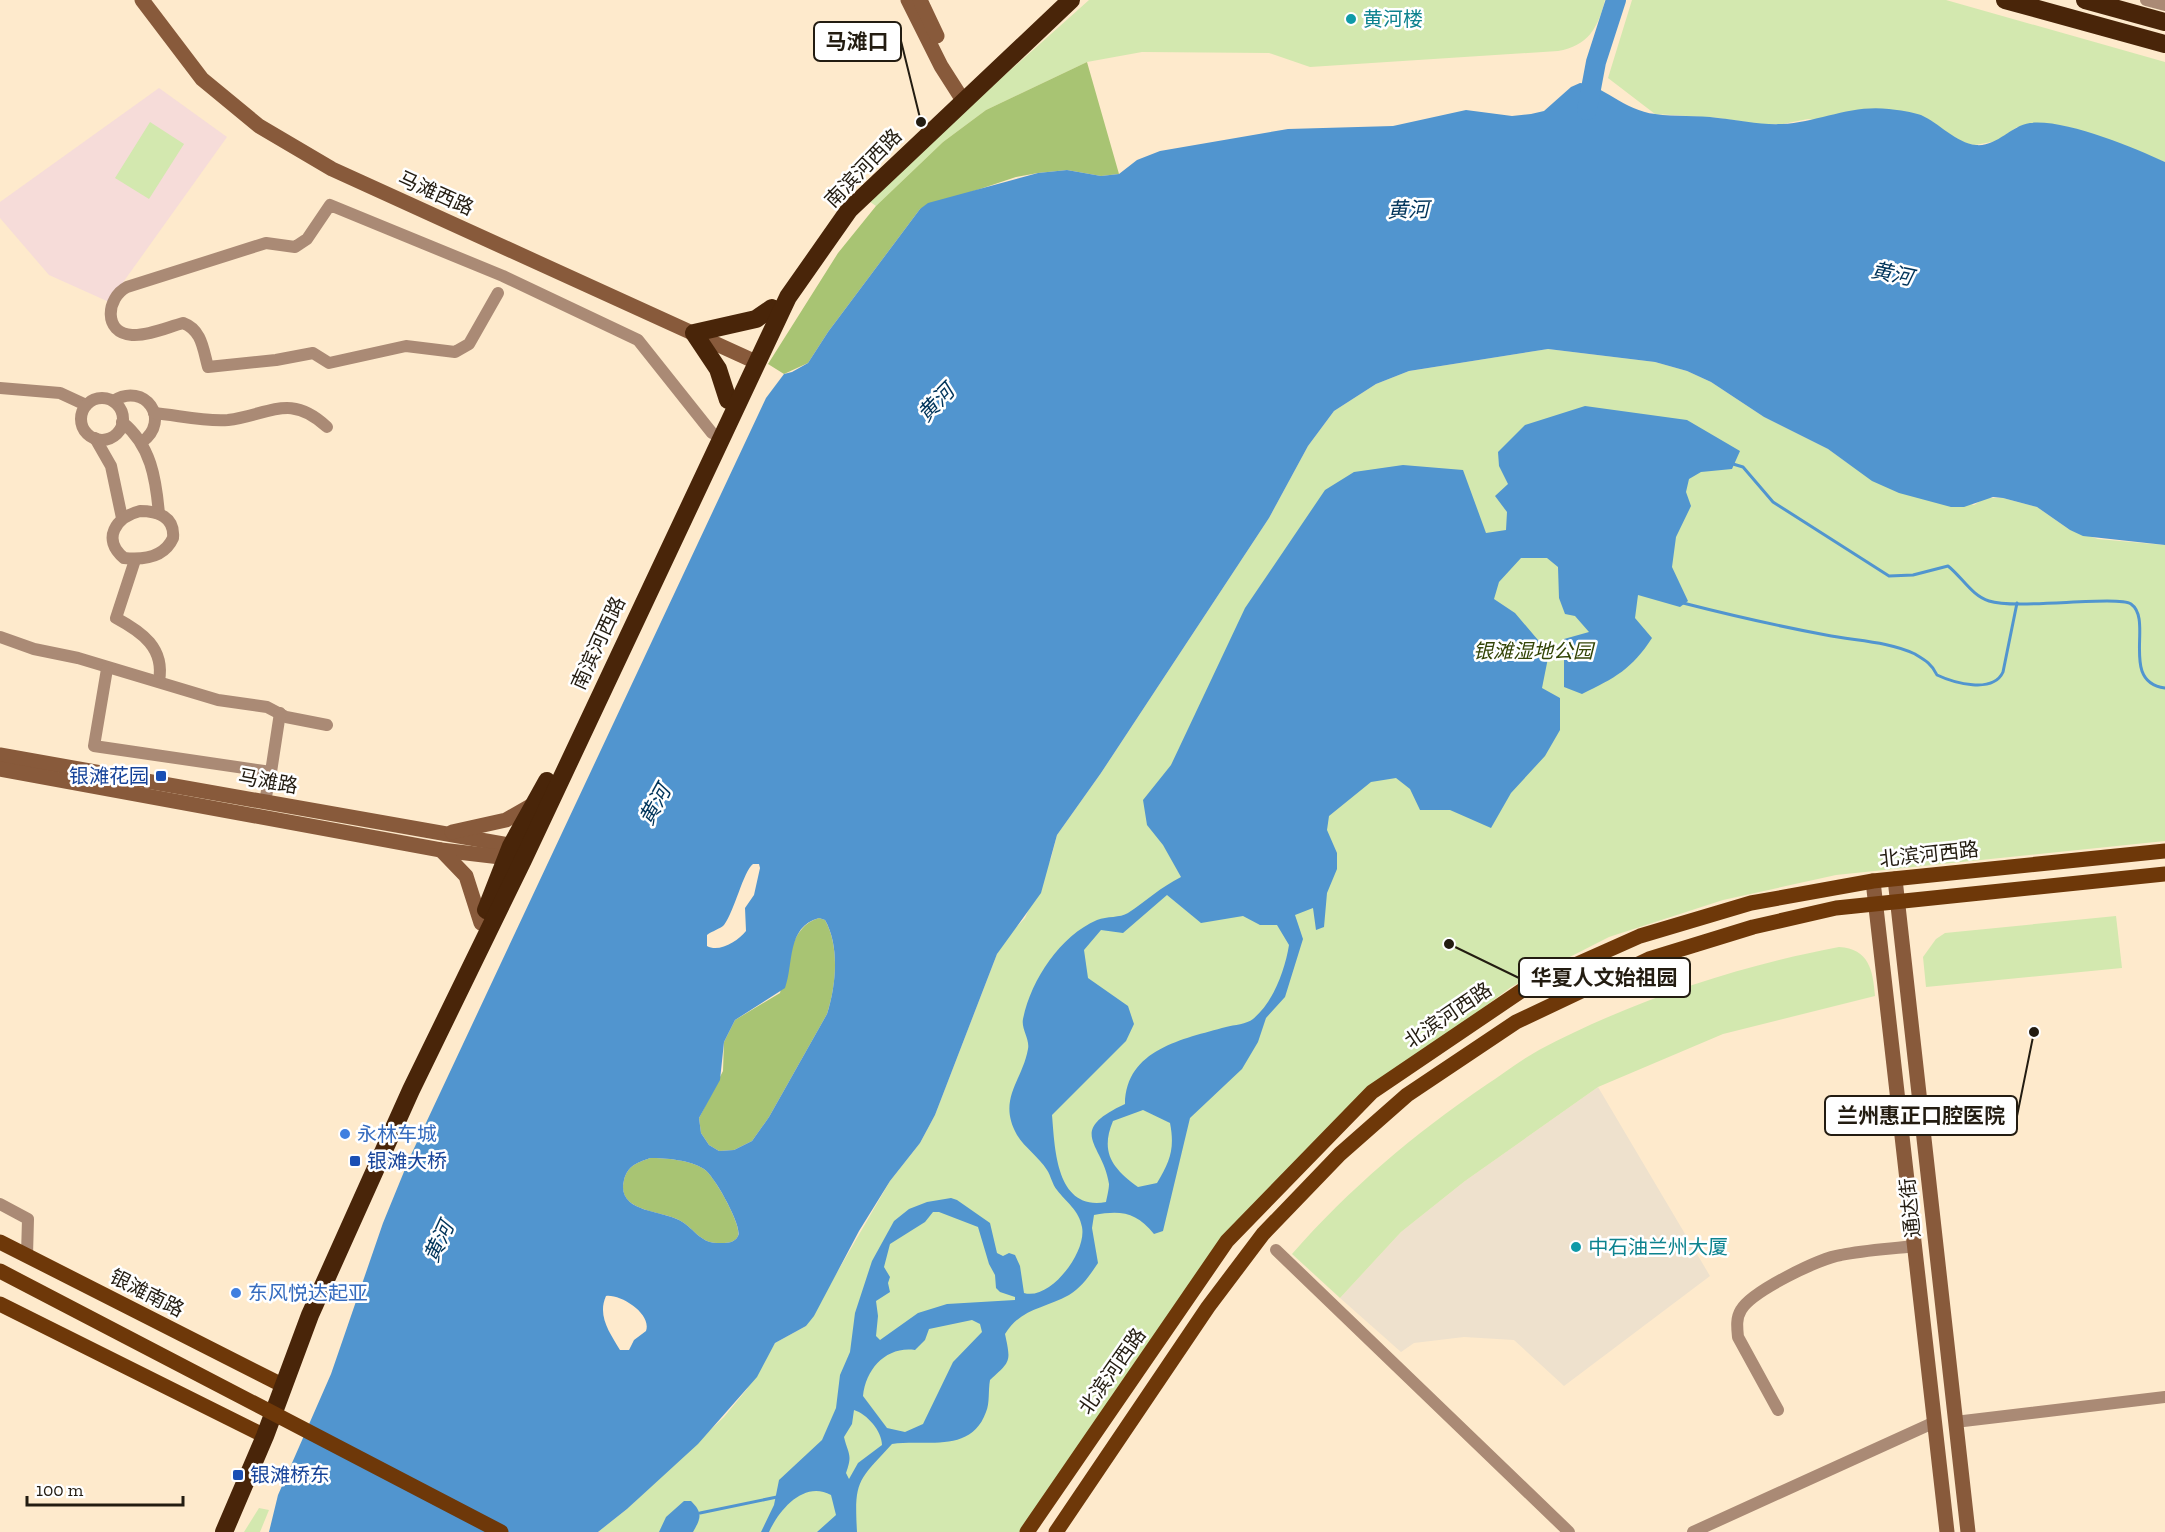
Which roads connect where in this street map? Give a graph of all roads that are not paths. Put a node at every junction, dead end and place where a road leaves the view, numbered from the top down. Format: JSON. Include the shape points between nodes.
{"nodes":[{"id":1,"x":142,"y":0,"type":"edge"},
{"id":2,"x":908,"y":0,"type":"edge"},
{"id":3,"x":920,"y":0,"type":"edge"},
{"id":4,"x":1059,"y":0,"type":"edge"},
{"id":5,"x":1071,"y":0,"type":"edge"},
{"id":6,"x":2006,"y":0,"type":"edge"},
{"id":7,"x":2085,"y":0,"type":"edge"},
{"id":8,"x":2146,"y":0,"type":"edge"},
{"id":9,"x":2165,"y":5,"type":"edge"},
{"id":10,"x":2165,"y":22,"type":"edge"},
{"id":11,"x":2165,"y":44,"type":"edge"},
{"id":12,"x":966,"y":95,"type":"junction"},
{"id":13,"x":498,"y":294,"type":"dead end"},
{"id":14,"x":772,"y":308,"type":"junction"},
{"id":15,"x":694,"y":333,"type":"junction"},
{"id":16,"x":752,"y":360,"type":"junction"},
{"id":17,"x":0,"y":388,"type":"edge"},
{"id":18,"x":728,"y":400,"type":"junction"},
{"id":19,"x":113,"y":401,"type":"junction"},
{"id":20,"x":86,"y":405,"type":"junction"},
{"id":21,"x":154,"y":413,"type":"junction"},
{"id":22,"x":122,"y":422,"type":"junction"},
{"id":23,"x":327,"y":427,"type":"dead end"},
{"id":24,"x":712,"y":433,"type":"junction"},
{"id":25,"x":96,"y":438,"type":"junction"},
{"id":26,"x":142,"y":442,"type":"junction"},
{"id":27,"x":159,"y":514,"type":"junction"},
{"id":28,"x":122,"y":518,"type":"junction"},
{"id":29,"x":135,"y":560,"type":"junction"},
{"id":30,"x":0,"y":637,"type":"edge"},
{"id":31,"x":108,"y":669,"type":"junction"},
{"id":32,"x":159,"y":681,"type":"junction"},
{"id":33,"x":280,"y":713,"type":"junction"},
{"id":34,"x":327,"y":725,"type":"dead end"},
{"id":35,"x":0,"y":755,"type":"edge"},
{"id":36,"x":0,"y":770,"type":"edge"},
{"id":37,"x":271,"y":772,"type":"junction"},
{"id":38,"x":265,"y":801,"type":"junction"},
{"id":39,"x":534,"y":804,"type":"junction"},
{"id":40,"x":443,"y":834,"type":"junction"},
{"id":41,"x":441,"y":850,"type":"junction"},
{"id":42,"x":2165,"y":851,"type":"edge"},
{"id":43,"x":518,"y":853,"type":"junction"},
{"id":44,"x":2165,"y":874,"type":"edge"},
{"id":45,"x":1895,"y":879,"type":"junction"},
{"id":46,"x":1873,"y":881,"type":"junction"},
{"id":47,"x":1898,"y":902,"type":"junction"},
{"id":48,"x":1877,"y":904,"type":"junction"},
{"id":49,"x":481,"y":923,"type":"junction"},
{"id":50,"x":0,"y":1204,"type":"edge"},
{"id":51,"x":0,"y":1242,"type":"edge"},
{"id":52,"x":1915,"y":1246,"type":"junction"},
{"id":53,"x":1276,"y":1250,"type":"dead end"},
{"id":54,"x":27,"y":1255,"type":"junction"},
{"id":55,"x":0,"y":1271,"type":"edge"},
{"id":56,"x":0,"y":1283,"type":"edge"},
{"id":57,"x":0,"y":1304,"type":"edge"},
{"id":58,"x":280,"y":1384,"type":"junction"},
{"id":59,"x":2165,"y":1397,"type":"edge"},
{"id":60,"x":1778,"y":1410,"type":"dead end"},
{"id":61,"x":1935,"y":1422,"type":"junction"},
{"id":62,"x":1955,"y":1422,"type":"junction"},
{"id":63,"x":261,"y":1434,"type":"junction"},
{"id":64,"x":213,"y":1532,"type":"edge"},
{"id":65,"x":224,"y":1532,"type":"edge"},
{"id":66,"x":479,"y":1532,"type":"edge"},
{"id":67,"x":501,"y":1532,"type":"edge"},
{"id":68,"x":1027,"y":1532,"type":"edge"},
{"id":69,"x":1056,"y":1532,"type":"edge"},
{"id":70,"x":1569,"y":1532,"type":"edge"},
{"id":71,"x":1693,"y":1532,"type":"edge"},
{"id":72,"x":1947,"y":1532,"type":"edge"},
{"id":73,"x":1968,"y":1532,"type":"edge"}],
"edges":[{"from":1,"to":15,"type":"main road","name":"马滩西路","via":[[202,79],[259,126],[332,169]]},
{"from":2,"to":12,"type":"main road","via":[[941,66]]},
{"from":3,"to":12,"type":"main road"},
{"from":4,"to":12,"type":"highway","name":"南滨河西路"},
{"from":5,"to":12,"type":"highway","name":"南滨河西路"},
{"from":6,"to":11,"type":"highway"},
{"from":7,"to":10,"type":"highway"},
{"from":8,"to":9,"type":"street"},
{"from":12,"to":14,"type":"highway","name":"南滨河西路","via":[[907,139],[842,203]]},
{"from":12,"to":16,"type":"highway","name":"南滨河西路","via":[[849,210],[788,297]]},
{"from":13,"to":24,"type":"street","via":[[469,344],[455,352],[406,346],[329,363],[313,353],[208,367],[199,334],[190,325],[183,323],[134,336],[114,325],[110,310],[115,296],[127,287],[266,243],[296,247],[307,239],[330,205],[503,276],[638,340]]},
{"from":14,"to":15,"type":"highway","via":[[756,319]]},
{"from":14,"to":16,"type":"highway","name":"南滨河西路"},
{"from":15,"to":16,"type":"main road","name":"马滩西路"},
{"from":15,"to":18,"type":"highway","via":[[718,369]]},
{"from":16,"to":18,"type":"highway","name":"南滨河西路"},
{"from":16,"to":43,"type":"highway","name":"南滨河西路"},
{"from":17,"to":20,"type":"street","via":[[60,393]]},
{"from":18,"to":24,"type":"highway","name":"南滨河西路"},
{"from":19,"to":20,"type":"street","via":[[102,398]]},
{"from":19,"to":21,"type":"street","via":[[121,396],[137,396],[151,405]]},
{"from":19,"to":22,"type":"street","via":[[121,410]]},
{"from":20,"to":25,"type":"street","via":[[81,421],[86,432]]},
{"from":21,"to":23,"type":"street","via":[[227,420],[291,407],[310,414]]},
{"from":21,"to":26,"type":"street","via":[[153,430]]},
{"from":22,"to":25,"type":"street","via":[[113,436]]},
{"from":22,"to":26,"type":"street"},
{"from":24,"to":39,"type":"highway","name":"南滨河西路","via":[[564,751]]},
{"from":25,"to":28,"type":"street","via":[[111,466]]},
{"from":26,"to":27,"type":"street","via":[[150,462]]},
{"from":27,"to":28,"type":"street","via":[[140,511]]},
{"from":27,"to":29,"type":"street","via":[[172,526],[170,544],[159,554]]},
{"from":28,"to":29,"type":"street","via":[[113,531],[113,546],[124,558]]},
{"from":29,"to":32,"type":"street","via":[[116,618],[140,630],[150,641],[160,663]]},
{"from":30,"to":31,"type":"street"},
{"from":31,"to":32,"type":"street"},
{"from":31,"to":37,"type":"street","via":[[94,746]]},
{"from":32,"to":33,"type":"street","via":[[218,700],[267,707]]},
{"from":33,"to":34,"type":"street"},
{"from":33,"to":37,"type":"street"},
{"from":35,"to":38,"type":"main road","name":"马滩路"},
{"from":36,"to":41,"type":"main road","name":"马滩路"},
{"from":37,"to":38,"type":"street"},
{"from":38,"to":40,"type":"main road","name":"马滩路"},
{"from":39,"to":40,"type":"main road","via":[[506,820]]},
{"from":39,"to":43,"type":"highway","name":"南滨河西路"},
{"from":40,"to":43,"type":"main road","name":"马滩路"},
{"from":41,"to":43,"type":"main road","name":"马滩路"},
{"from":41,"to":49,"type":"main road","via":[[466,876]]},
{"from":42,"to":45,"type":"main road","name":"北滨河西路"},
{"from":43,"to":49,"type":"highway","name":"南滨河西路"},
{"from":43,"to":58,"type":"highway","name":"南滨河西路"},
{"from":44,"to":47,"type":"main road"},
{"from":45,"to":46,"type":"main road","name":"北滨河西路"},
{"from":45,"to":47,"type":"main road","name":"通达街"},
{"from":46,"to":48,"type":"main road","name":"通达街"},
{"from":46,"to":68,"type":"main road","name":"北滨河西路","via":[[1751,903],[1640,936],[1530,985],[1372,1092],[1227,1241]]},
{"from":47,"to":48,"type":"main road"},
{"from":47,"to":62,"type":"main road","name":"通达街"},
{"from":48,"to":52,"type":"main road","name":"通达街"},
{"from":48,"to":69,"type":"main road","via":[[1836,908],[1753,927],[1649,959],[1516,1022],[1407,1095],[1340,1154],[1263,1234],[1208,1307]]},
{"from":49,"to":58,"type":"highway","name":"南滨河西路","via":[[302,1311]]},
{"from":50,"to":54,"type":"street","via":[[28,1220]]},
{"from":51,"to":54,"type":"main road","name":"银滩南路"},
{"from":52,"to":60,"type":"street","via":[[1839,1255],[1805,1267],[1741,1309],[1736,1323],[1738,1336]]},
{"from":52,"to":61,"type":"main road","name":"通达街"},
{"from":53,"to":70,"type":"street"},
{"from":54,"to":58,"type":"main road","name":"银滩南路"},
{"from":55,"to":67,"type":"main road","bridge":true},
{"from":56,"to":66,"type":"main road"},
{"from":57,"to":63,"type":"main road"},
{"from":58,"to":63,"type":"highway"},
{"from":59,"to":62,"type":"street"},
{"from":61,"to":71,"type":"street"},
{"from":61,"to":72,"type":"main road","name":"通达街"},
{"from":62,"to":73,"type":"main road","name":"通达街"},
{"from":63,"to":64,"type":"highway"},
{"from":63,"to":65,"type":"highway"}]}
